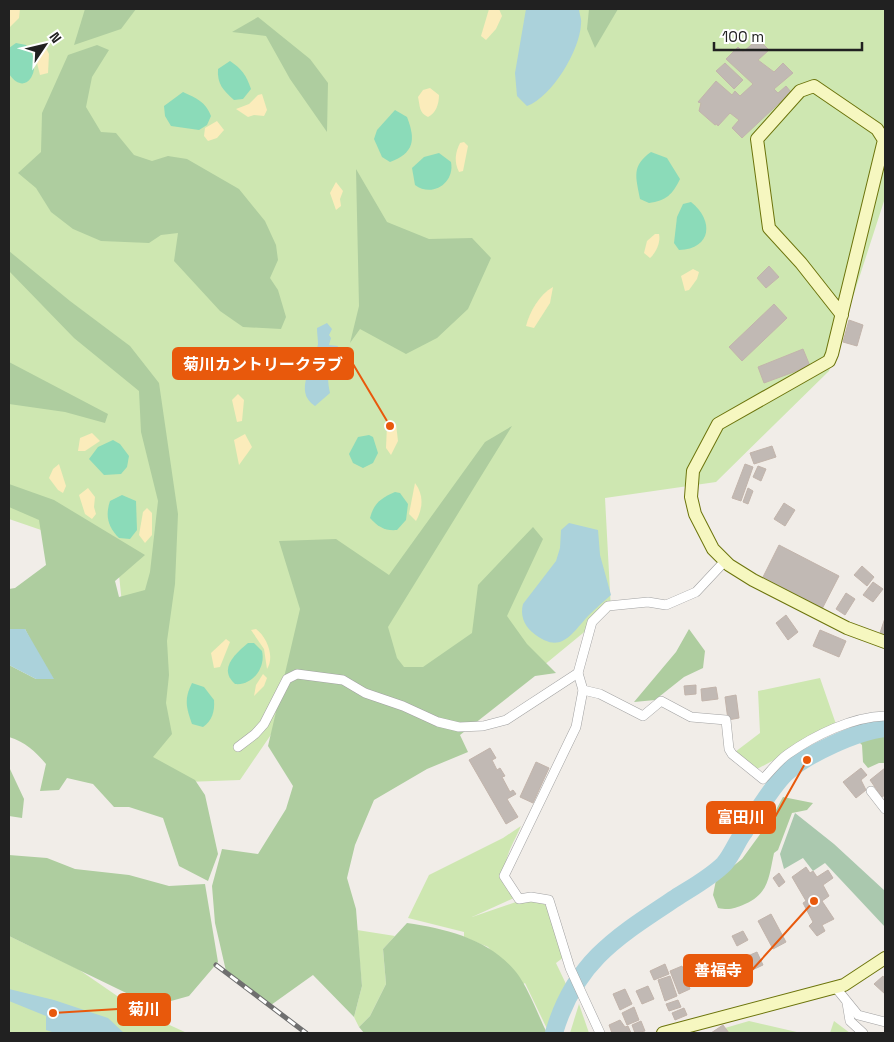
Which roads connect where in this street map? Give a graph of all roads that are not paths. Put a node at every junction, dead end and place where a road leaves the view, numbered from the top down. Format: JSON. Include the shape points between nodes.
{"nodes":[{"id":1,"x":842,"y":315,"type":"junction"},
{"id":2,"x":725,"y":560,"type":"junction"},
{"id":3,"x":885,"y":642,"type":"edge"},
{"id":4,"x":578,"y":673,"type":"junction"},
{"id":5,"x":582,"y":690,"type":"junction"},
{"id":6,"x":885,"y":716,"type":"edge"},
{"id":7,"x":238,"y":747,"type":"dead end"},
{"id":8,"x":871,"y":791,"type":"dead end"},
{"id":9,"x":885,"y":809,"type":"edge"},
{"id":10,"x":885,"y":958,"type":"edge"},
{"id":11,"x":836,"y":988,"type":"junction"},
{"id":12,"x":847,"y":1003,"type":"junction"},
{"id":13,"x":885,"y":1022,"type":"edge"},
{"id":14,"x":600,"y":1033,"type":"edge"},
{"id":15,"x":663,"y":1033,"type":"edge"},
{"id":16,"x":862,"y":1033,"type":"edge"}],
"edges":[{"from":1,"to":1,"type":"street","via":[[884,140],[877,129],[814,86],[800,91],[757,138],[769,228]]},
{"from":1,"to":2,"type":"street","via":[[829,360],[718,424],[693,471],[691,497],[695,514],[713,549]]},
{"from":2,"to":3,"type":"street","via":[[753,580],[847,628]]},
{"from":2,"to":4,"type":"street","via":[[696,592],[666,604],[648,602],[608,606],[592,622]]},
{"from":4,"to":5,"type":"street"},
{"from":4,"to":7,"type":"street","via":[[506,720],[459,728],[365,693],[342,680],[297,674],[287,679],[264,724]]},
{"from":5,"to":6,"type":"street","via":[[600,694],[643,716],[661,701],[691,717],[726,720],[732,754],[763,779],[787,755],[824,734],[874,716]]},
{"from":5,"to":14,"type":"street","via":[[576,727],[504,876],[519,899],[549,900],[570,968]]},
{"from":8,"to":9,"type":"street"},
{"from":10,"to":11,"type":"street"},
{"from":11,"to":12,"type":"street"},
{"from":11,"to":15,"type":"street"},
{"from":12,"to":13,"type":"street","via":[[858,1015]]},
{"from":12,"to":16,"type":"street","via":[[850,1021]]}]}
